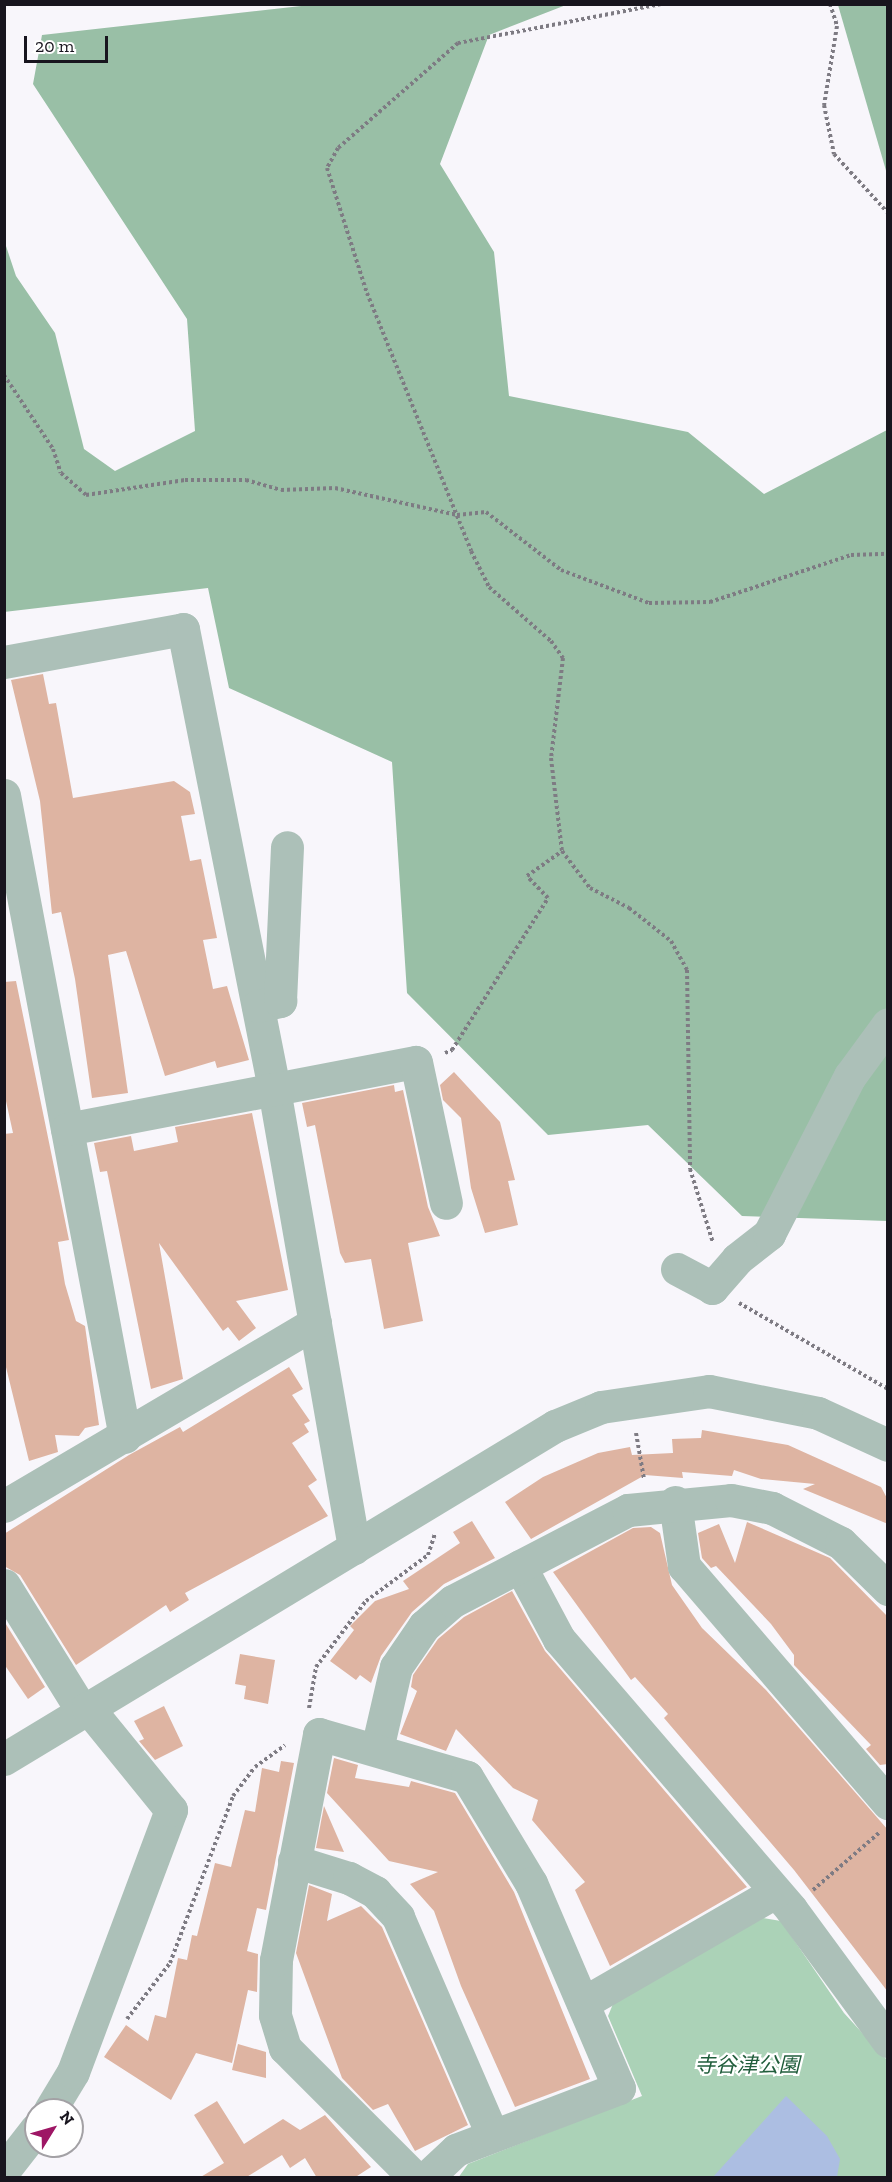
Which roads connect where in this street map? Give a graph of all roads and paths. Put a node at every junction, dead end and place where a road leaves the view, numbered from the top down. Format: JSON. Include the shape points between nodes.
{"nodes":[{"id":1,"x":661,"y":4,"type":"edge"},
{"id":2,"x":830,"y":4,"type":"edge"},
{"id":3,"x":888,"y":213,"type":"edge"},
{"id":4,"x":4,"y":375,"type":"edge"},
{"id":5,"x":457,"y":514,"type":"junction"},
{"id":6,"x":888,"y":554,"type":"edge"},
{"id":7,"x":4,"y":662,"type":"edge"},
{"id":8,"x":4,"y":795,"type":"edge"},
{"id":9,"x":287,"y":847,"type":"dead end"},
{"id":10,"x":562,"y":851,"type":"junction"},
{"id":11,"x":10,"y":854,"type":"edge"},
{"id":12,"x":258,"y":1006,"type":"junction"},
{"id":13,"x":888,"y":1024,"type":"edge"},
{"id":14,"x":416,"y":1062,"type":"junction"},
{"id":15,"x":274,"y":1089,"type":"junction"},
{"id":16,"x":67,"y":1129,"type":"junction"},
{"id":17,"x":446,"y":1203,"type":"dead end"},
{"id":18,"x":677,"y":1269,"type":"dead end"},
{"id":19,"x":718,"y":1282,"type":"junction"},
{"id":20,"x":315,"y":1323,"type":"junction"},
{"id":21,"x":888,"y":1389,"type":"edge"},
{"id":22,"x":634,"y":1426,"type":"dead end"},
{"id":23,"x":125,"y":1437,"type":"junction"},
{"id":24,"x":888,"y":1445,"type":"edge"},
{"id":25,"x":662,"y":1505,"type":"junction"},
{"id":26,"x":4,"y":1506,"type":"edge"},
{"id":27,"x":437,"y":1528,"type":"dead end"},
{"id":28,"x":354,"y":1548,"type":"junction"},
{"id":29,"x":520,"y":1566,"type":"junction"},
{"id":30,"x":4,"y":1585,"type":"edge"},
{"id":31,"x":888,"y":1589,"type":"edge"},
{"id":32,"x":85,"y":1709,"type":"junction"},
{"id":33,"x":319,"y":1734,"type":"junction"},
{"id":34,"x":377,"y":1749,"type":"junction"},
{"id":35,"x":4,"y":1759,"type":"edge"},
{"id":36,"x":888,"y":1803,"type":"edge"},
{"id":37,"x":888,"y":1826,"type":"edge"},
{"id":38,"x":294,"y":1861,"type":"junction"},
{"id":39,"x":783,"y":1900,"type":"junction"},
{"id":40,"x":583,"y":2003,"type":"junction"},
{"id":41,"x":118,"y":2029,"type":"dead end"},
{"id":42,"x":888,"y":2042,"type":"edge"},
{"id":43,"x":57,"y":2098,"type":"edge"},
{"id":44,"x":492,"y":2134,"type":"junction"},
{"id":45,"x":24,"y":2144,"type":"edge"},
{"id":46,"x":4,"y":2170,"type":"edge"},
{"id":47,"x":415,"y":2178,"type":"edge"},
{"id":48,"x":426,"y":2178,"type":"edge"}],
"edges":[{"from":1,"to":5,"type":"path","via":[[458,43],[338,148],[327,168],[367,294]]},
{"from":2,"to":3,"type":"path","via":[[837,26],[824,105],[834,154]]},
{"from":4,"to":5,"type":"path","via":[[53,448],[61,473],[86,495],[185,480],[246,480],[280,490],[335,488]]},
{"from":5,"to":6,"type":"path","via":[[486,512],[561,570],[650,603],[710,602],[851,555]]},
{"from":5,"to":10,"type":"path","via":[[489,587],[551,641],[563,658],[551,758]]},
{"from":7,"to":12,"type":"street","via":[[183,629]]},
{"from":8,"to":11,"type":"street"},
{"from":9,"to":12,"type":"street","via":[[280,1001]]},
{"from":10,"to":14,"type":"path","via":[[527,876],[548,898],[453,1050]]},
{"from":10,"to":19,"type":"path","via":[[590,888],[629,908],[671,941],[687,970],[690,1169]]},
{"from":11,"to":16,"type":"street"},
{"from":12,"to":15,"type":"street"},
{"from":13,"to":19,"type":"street","via":[[850,1076],[769,1234]]},
{"from":14,"to":15,"type":"street"},
{"from":14,"to":17,"type":"street"},
{"from":15,"to":16,"type":"street"},
{"from":15,"to":20,"type":"street"},
{"from":16,"to":23,"type":"street"},
{"from":18,"to":19,"type":"street"},
{"from":19,"to":21,"type":"path"},
{"from":20,"to":23,"type":"street"},
{"from":20,"to":28,"type":"street"},
{"from":22,"to":25,"type":"path"},
{"from":23,"to":26,"type":"street"},
{"from":24,"to":28,"type":"street","via":[[818,1413],[761,1399],[709,1392],[653,1395],[601,1407],[555,1426]]},
{"from":25,"to":29,"type":"street","via":[[596,1523]]},
{"from":25,"to":31,"type":"street","via":[[731,1500],[772,1508],[841,1543]]},
{"from":25,"to":36,"type":"street","via":[[684,1566]]},
{"from":27,"to":33,"type":"path","via":[[428,1555],[366,1601],[316,1667],[307,1720]]},
{"from":28,"to":32,"type":"street"},
{"from":29,"to":34,"type":"street","via":[[453,1601],[424,1626],[396,1667]]},
{"from":29,"to":39,"type":"street","via":[[560,1639]]},
{"from":30,"to":32,"type":"street"},
{"from":32,"to":35,"type":"street"},
{"from":32,"to":43,"type":"street","via":[[171,1810],[73,2072]]},
{"from":33,"to":34,"type":"street"},
{"from":33,"to":38,"type":"street"},
{"from":33,"to":41,"type":"path","via":[[295,1738],[255,1767],[232,1796],[170,1962]]},
{"from":34,"to":40,"type":"street","via":[[466,1777],[531,1883]]},
{"from":37,"to":39,"type":"path"},
{"from":38,"to":44,"type":"street","via":[[349,1878],[375,1892],[398,1917]]},
{"from":38,"to":47,"type":"street","via":[[276,1960],[275,2015],[285,2048]]},
{"from":39,"to":40,"type":"street"},
{"from":39,"to":42,"type":"street"},
{"from":40,"to":44,"type":"street","via":[[619,2088]]},
{"from":44,"to":48,"type":"street","via":[[456,2150]]},
{"from":45,"to":46,"type":"street"}]}
